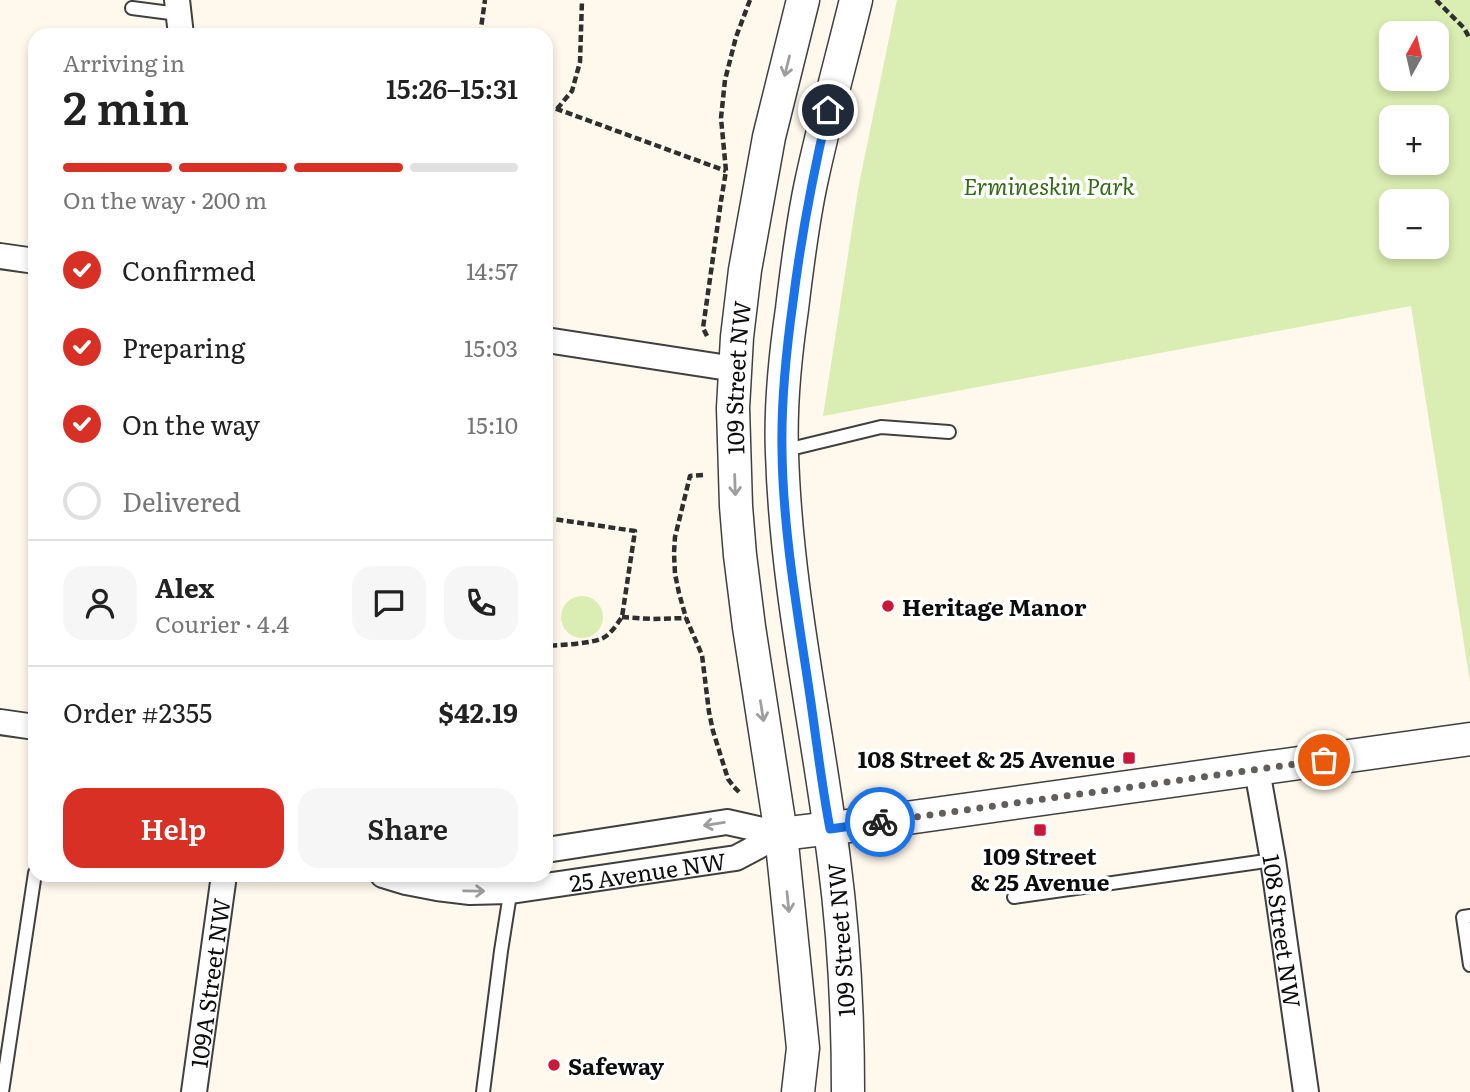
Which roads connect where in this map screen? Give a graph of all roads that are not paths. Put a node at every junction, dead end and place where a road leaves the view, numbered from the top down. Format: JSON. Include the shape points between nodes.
{"nodes":[{"id":1,"x":803,"y":0,"type":"edge"},
{"id":2,"x":856,"y":0,"type":"edge"},
{"id":3,"x":132,"y":8,"type":"dead end"},
{"id":4,"x":179,"y":17,"type":"edge"},
{"id":5,"x":0,"y":256,"type":"edge"},
{"id":6,"x":28,"y":260,"type":"edge"},
{"id":7,"x":553,"y":341,"type":"edge"},
{"id":8,"x":735,"y":369,"type":"junction"},
{"id":9,"x":949,"y":432,"type":"dead end"},
{"id":10,"x":782,"y":451,"type":"junction"},
{"id":11,"x":0,"y":722,"type":"edge"},
{"id":12,"x":28,"y":726,"type":"edge"},
{"id":13,"x":1470,"y":739,"type":"edge"},
{"id":14,"x":1256,"y":770,"type":"junction"},
{"id":15,"x":830,"y":829,"type":"junction"},
{"id":16,"x":781,"y":834,"type":"junction"},
{"id":17,"x":553,"y":849,"type":"edge"},
{"id":18,"x":1273,"y":860,"type":"junction"},
{"id":19,"x":553,"y":878,"type":"edge"},
{"id":20,"x":34,"y":882,"type":"edge"},
{"id":21,"x":223,"y":882,"type":"edge"},
{"id":22,"x":412,"y":882,"type":"edge"},
{"id":23,"x":512,"y":883,"type":"edge"},
{"id":24,"x":1014,"y":897,"type":"dead end"},
{"id":25,"x":1470,"y":916,"type":"edge"},
{"id":26,"x":1470,"y":965,"type":"edge"},
{"id":27,"x":2,"y":1092,"type":"edge"},
{"id":28,"x":194,"y":1092,"type":"edge"},
{"id":29,"x":483,"y":1092,"type":"edge"},
{"id":30,"x":799,"y":1092,"type":"edge"},
{"id":31,"x":848,"y":1092,"type":"edge"},
{"id":32,"x":1306,"y":1092,"type":"edge"}],
"edges":[{"from":1,"to":8,"type":"street","name":"109 Street NW","one_way":true,"via":[[763,167]]},
{"from":2,"to":10,"type":"street","name":"109 Street NW","via":[[800,246],[785,358]]},
{"from":3,"to":4,"type":"lane"},
{"from":5,"to":6,"type":"street"},
{"from":7,"to":8,"type":"street"},
{"from":8,"to":16,"type":"street","name":"109 Street NW","one_way":true,"via":[[740,555]]},
{"from":9,"to":10,"type":"lane","via":[[881,427]]},
{"from":10,"to":15,"type":"street","name":"109 Street NW","via":[[793,577]]},
{"from":11,"to":12,"type":"street"},
{"from":13,"to":14,"type":"street","name":"25 Avenue NW"},
{"from":14,"to":15,"type":"street","name":"25 Avenue NW"},
{"from":14,"to":18,"type":"street","name":"108 Street NW"},
{"from":15,"to":16,"type":"street","name":"25 Avenue NW"},
{"from":15,"to":31,"type":"street","name":"109 Street NW","via":[[842,937]]},
{"from":16,"to":17,"type":"street","name":"25 Avenue NW","one_way":true,"via":[[727,822]]},
{"from":16,"to":19,"type":"street","name":"25 Avenue NW","via":[[736,858]]},
{"from":16,"to":30,"type":"street","name":"109 Street NW","one_way":true,"via":[[803,1048]]},
{"from":18,"to":24,"type":"lane"},
{"from":18,"to":32,"type":"street","name":"108 Street NW"},
{"from":20,"to":27,"type":"lane"},
{"from":21,"to":28,"type":"street","name":"109A Street NW"},
{"from":22,"to":23,"type":"street","name":"25 Avenue NW","one_way":true,"via":[[470,892]]},
{"from":23,"to":29,"type":"lane"},
{"from":25,"to":26,"type":"lane","via":[[1463,917]]}]}
